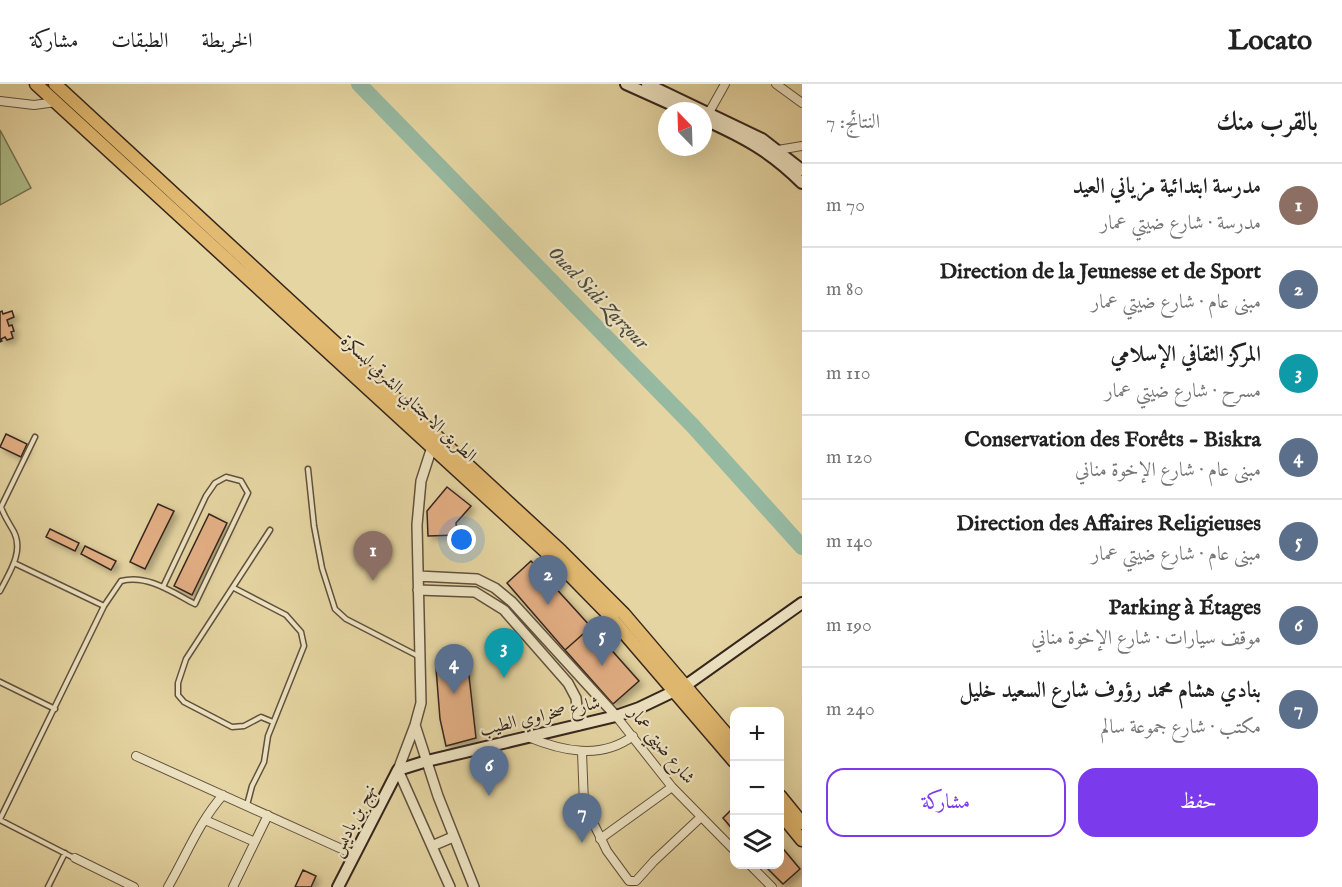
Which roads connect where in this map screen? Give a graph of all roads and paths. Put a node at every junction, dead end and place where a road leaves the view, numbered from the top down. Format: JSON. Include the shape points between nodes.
{"nodes":[{"id":1,"x":36,"y":84,"type":"edge"},
{"id":2,"x":55,"y":84,"type":"edge"},
{"id":3,"x":626,"y":84,"type":"edge"},
{"id":4,"x":647,"y":84,"type":"edge"},
{"id":5,"x":725,"y":84,"type":"edge"},
{"id":6,"x":776,"y":84,"type":"edge"},
{"id":7,"x":0,"y":101,"type":"edge"},
{"id":8,"x":56,"y":102,"type":"junction"},
{"id":9,"x":666,"y":102,"type":"edge"},
{"id":10,"x":679,"y":102,"type":"edge"},
{"id":11,"x":802,"y":103,"type":"edge"},
{"id":12,"x":712,"y":107,"type":"edge"},
{"id":13,"x":712,"y":120,"type":"edge"},
{"id":14,"x":802,"y":146,"type":"edge"},
{"id":15,"x":775,"y":153,"type":"junction"},
{"id":16,"x":802,"y":170,"type":"edge"},
{"id":17,"x":802,"y":183,"type":"edge"},
{"id":18,"x":35,"y":437,"type":"dead end"},
{"id":19,"x":432,"y":447,"type":"junction"},
{"id":20,"x":308,"y":469,"type":"dead end"},
{"id":21,"x":270,"y":530,"type":"dead end"},
{"id":22,"x":14,"y":563,"type":"junction"},
{"id":23,"x":418,"y":576,"type":"junction"},
{"id":24,"x":163,"y":587,"type":"junction"},
{"id":25,"x":234,"y":588,"type":"junction"},
{"id":26,"x":418,"y":590,"type":"junction"},
{"id":27,"x":0,"y":591,"type":"edge"},
{"id":28,"x":512,"y":602,"type":"junction"},
{"id":29,"x":802,"y":603,"type":"edge"},
{"id":30,"x":104,"y":606,"type":"junction"},
{"id":31,"x":504,"y":610,"type":"junction"},
{"id":32,"x":420,"y":657,"type":"junction"},
{"id":33,"x":0,"y":682,"type":"edge"},
{"id":34,"x":680,"y":689,"type":"junction"},
{"id":35,"x":592,"y":690,"type":"junction"},
{"id":36,"x":576,"y":698,"type":"junction"},
{"id":37,"x":55,"y":709,"type":"junction"},
{"id":38,"x":616,"y":716,"type":"junction"},
{"id":39,"x":273,"y":722,"type":"junction"},
{"id":40,"x":579,"y":724,"type":"junction"},
{"id":41,"x":416,"y":725,"type":"junction"},
{"id":42,"x":633,"y":736,"type":"junction"},
{"id":43,"x":526,"y":737,"type":"junction"},
{"id":44,"x":730,"y":738,"type":"edge"},
{"id":45,"x":582,"y":752,"type":"junction"},
{"id":46,"x":730,"y":754,"type":"edge"},
{"id":47,"x":136,"y":756,"type":"dead end"},
{"id":48,"x":427,"y":761,"type":"junction"},
{"id":49,"x":398,"y":770,"type":"junction"},
{"id":50,"x":672,"y":787,"type":"junction"},
{"id":51,"x":223,"y":795,"type":"junction"},
{"id":52,"x":784,"y":801,"type":"edge"},
{"id":53,"x":247,"y":806,"type":"junction"},
{"id":54,"x":268,"y":815,"type":"junction"},
{"id":55,"x":782,"y":815,"type":"edge"},
{"id":56,"x":701,"y":817,"type":"junction"},
{"id":57,"x":0,"y":820,"type":"edge"},
{"id":58,"x":205,"y":820,"type":"junction"},
{"id":59,"x":802,"y":823,"type":"edge"},
{"id":60,"x":453,"y":837,"type":"junction"},
{"id":61,"x":600,"y":839,"type":"junction"},
{"id":62,"x":802,"y":840,"type":"edge"},
{"id":63,"x":255,"y":842,"type":"junction"},
{"id":64,"x":730,"y":845,"type":"edge"},
{"id":65,"x":432,"y":846,"type":"junction"},
{"id":66,"x":65,"y":853,"type":"junction"},
{"id":67,"x":355,"y":855,"type":"junction"},
{"id":68,"x":75,"y":858,"type":"joint"},
{"id":69,"x":754,"y":869,"type":"edge"},
{"id":70,"x":48,"y":887,"type":"edge"},
{"id":71,"x":134,"y":887,"type":"edge"},
{"id":72,"x":168,"y":887,"type":"edge"},
{"id":73,"x":233,"y":887,"type":"edge"},
{"id":74,"x":338,"y":887,"type":"edge"},
{"id":75,"x":450,"y":887,"type":"edge"},
{"id":76,"x":474,"y":887,"type":"edge"},
{"id":77,"x":772,"y":887,"type":"edge"}],
"edges":[{"from":1,"to":8,"type":"highway","name":"الطريق الاجتنابي الشرقي لبسكرة"},
{"from":2,"to":34,"type":"highway","name":"الطريق الاجتنابي الشرقي لبسكرة","via":[[561,551],[624,614]]},
{"from":3,"to":9,"type":"main road"},
{"from":4,"to":10,"type":"main road"},
{"from":5,"to":12,"type":"street"},
{"from":6,"to":11,"type":"street"},
{"from":7,"to":8,"type":"street","via":[[34,105]]},
{"from":8,"to":19,"type":"highway","name":"الطريق الاجتنابي الشرقي لبسكرة"},
{"from":13,"to":15,"type":"main road"},
{"from":14,"to":15,"type":"street"},
{"from":15,"to":16,"type":"main road"},
{"from":15,"to":17,"type":"main road"},
{"from":18,"to":22,"type":"lane","via":[[0,507],[15,534],[18,549]]},
{"from":19,"to":23,"type":"street","via":[[421,481]]},
{"from":19,"to":34,"type":"highway","name":"الطريق الاجتنابي الشرقي لبسكرة","via":[[557,562]]},
{"from":20,"to":32,"type":"lane","via":[[316,537],[335,609],[346,619]]},
{"from":21,"to":25,"type":"lane"},
{"from":22,"to":27,"type":"lane"},
{"from":22,"to":30,"type":"lane"},
{"from":23,"to":26,"type":"street"},
{"from":23,"to":28,"type":"street","name":"شارع ضيتي عمار","via":[[477,579]]},
{"from":24,"to":24,"type":"lane","via":[[195,604],[248,493],[241,481],[226,477],[215,483]]},
{"from":24,"to":30,"type":"lane","via":[[132,578],[121,581]]},
{"from":25,"to":39,"type":"lane","via":[[286,615],[301,632],[304,645]]},
{"from":25,"to":39,"type":"lane","via":[[186,659],[177,683],[178,695],[232,727],[261,717]]},
{"from":26,"to":31,"type":"street","via":[[475,592]]},
{"from":26,"to":32,"type":"street"},
{"from":28,"to":31,"type":"street"},
{"from":28,"to":35,"type":"street","name":"شارع ضيتي عمار"},
{"from":29,"to":34,"type":"main road","name":"شارع صخراوي الطيب"},
{"from":30,"to":37,"type":"lane"},
{"from":31,"to":36,"type":"street","via":[[568,683]]},
{"from":32,"to":41,"type":"street","via":[[421,703]]},
{"from":33,"to":37,"type":"lane"},
{"from":34,"to":38,"type":"main road","name":"شارع صخراوي الطيب"},
{"from":34,"to":44,"type":"highway","name":"الطريق الاجتنابي الشرقي لبسكرة"},
{"from":34,"to":46,"type":"highway","name":"الطريق الاجتنابي الشرقي لبسكرة"},
{"from":35,"to":36,"type":"street"},
{"from":35,"to":38,"type":"street","name":"شارع ضيتي عمار"},
{"from":36,"to":40,"type":"street"},
{"from":37,"to":57,"type":"lane"},
{"from":38,"to":40,"type":"main road","name":"شارع صخراوي الطيب"},
{"from":38,"to":42,"type":"street","name":"شارع ضيتي عمار"},
{"from":39,"to":53,"type":"lane","via":[[264,762]]},
{"from":40,"to":43,"type":"main road","name":"شارع صخراوي الطيب"},
{"from":41,"to":48,"type":"street"},
{"from":41,"to":49,"type":"street"},
{"from":42,"to":45,"type":"street","via":[[619,745]]},
{"from":42,"to":50,"type":"street","name":"شارع ضيتي عمار"},
{"from":43,"to":45,"type":"street"},
{"from":43,"to":48,"type":"main road","name":"شارع صخراوي الطيب"},
{"from":45,"to":61,"type":"street","via":[[584,804]]},
{"from":47,"to":51,"type":"street"},
{"from":48,"to":49,"type":"main road","name":"شارع صخراوي الطيب"},
{"from":48,"to":60,"type":"street"},
{"from":49,"to":65,"type":"street"},
{"from":49,"to":67,"type":"main road","name":"نهج بن باديس"},
{"from":50,"to":56,"type":"street","name":"شارع ضيتي عمار"},
{"from":50,"to":61,"type":"street"},
{"from":51,"to":53,"type":"street"},
{"from":51,"to":58,"type":"street"},
{"from":52,"to":59,"type":"highway"},
{"from":53,"to":54,"type":"street"},
{"from":54,"to":63,"type":"street"},
{"from":54,"to":67,"type":"street"},
{"from":55,"to":62,"type":"highway"},
{"from":56,"to":61,"type":"street","via":[[636,881],[630,882],[624,876]]},
{"from":56,"to":64,"type":"street","name":"شارع ضيتي عمار"},
{"from":57,"to":66,"type":"lane"},
{"from":58,"to":63,"type":"street"},
{"from":58,"to":72,"type":"street"},
{"from":60,"to":65,"type":"street"},
{"from":60,"to":76,"type":"street"},
{"from":63,"to":73,"type":"street"},
{"from":65,"to":75,"type":"street"},
{"from":66,"to":68,"type":"lane"},
{"from":66,"to":70,"type":"lane"},
{"from":67,"to":74,"type":"main road","name":"نهج بن باديس"},
{"from":68,"to":71,"type":"street"},
{"from":69,"to":77,"type":"street"}]}
